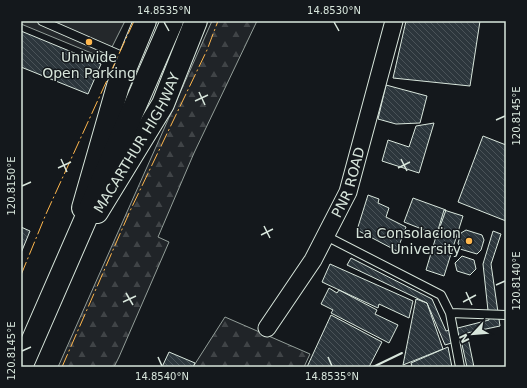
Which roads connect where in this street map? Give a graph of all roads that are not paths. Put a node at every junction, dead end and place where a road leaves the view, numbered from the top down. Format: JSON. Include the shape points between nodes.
{"nodes":[{"id":1,"x":42,"y":21,"type":"edge"},
{"id":2,"x":145,"y":21,"type":"edge"},
{"id":3,"x":172,"y":21,"type":"edge"},
{"id":4,"x":196,"y":21,"type":"edge"},
{"id":5,"x":394,"y":21,"type":"edge"},
{"id":6,"x":129,"y":60,"type":"junction"},
{"id":7,"x":326,"y":236,"type":"junction"},
{"id":8,"x":68,"y":259,"type":"junction"},
{"id":9,"x":450,"y":313,"type":"junction"},
{"id":10,"x":506,"y":315,"type":"edge"},
{"id":11,"x":267,"y":328,"type":"dead end"},
{"id":12,"x":21,"y":367,"type":"edge"},
{"id":13,"x":460,"y":367,"type":"edge"}],
"edges":[{"from":1,"to":6,"type":"lane"},
{"from":2,"to":6,"type":"main road","name":"MACARTHUR HIGHWAY"},
{"from":3,"to":8,"type":"main road","name":"MACARTHUR HIGHWAY"},
{"from":4,"to":8,"type":"main road","name":"MACARTHUR HIGHWAY","via":[[163,104]]},
{"from":5,"to":7,"type":"street","name":"PNR ROAD","via":[[348,192]]},
{"from":6,"to":8,"type":"main road","name":"MACARTHUR HIGHWAY","via":[[118,86]]},
{"from":7,"to":9,"type":"lane","via":[[441,295]]},
{"from":7,"to":11,"type":"street","name":"PNR ROAD","via":[[313,260]]},
{"from":8,"to":12,"type":"main road","name":"MACARTHUR HIGHWAY"},
{"from":9,"to":10,"type":"lane"},
{"from":9,"to":13,"type":"lane"}]}
